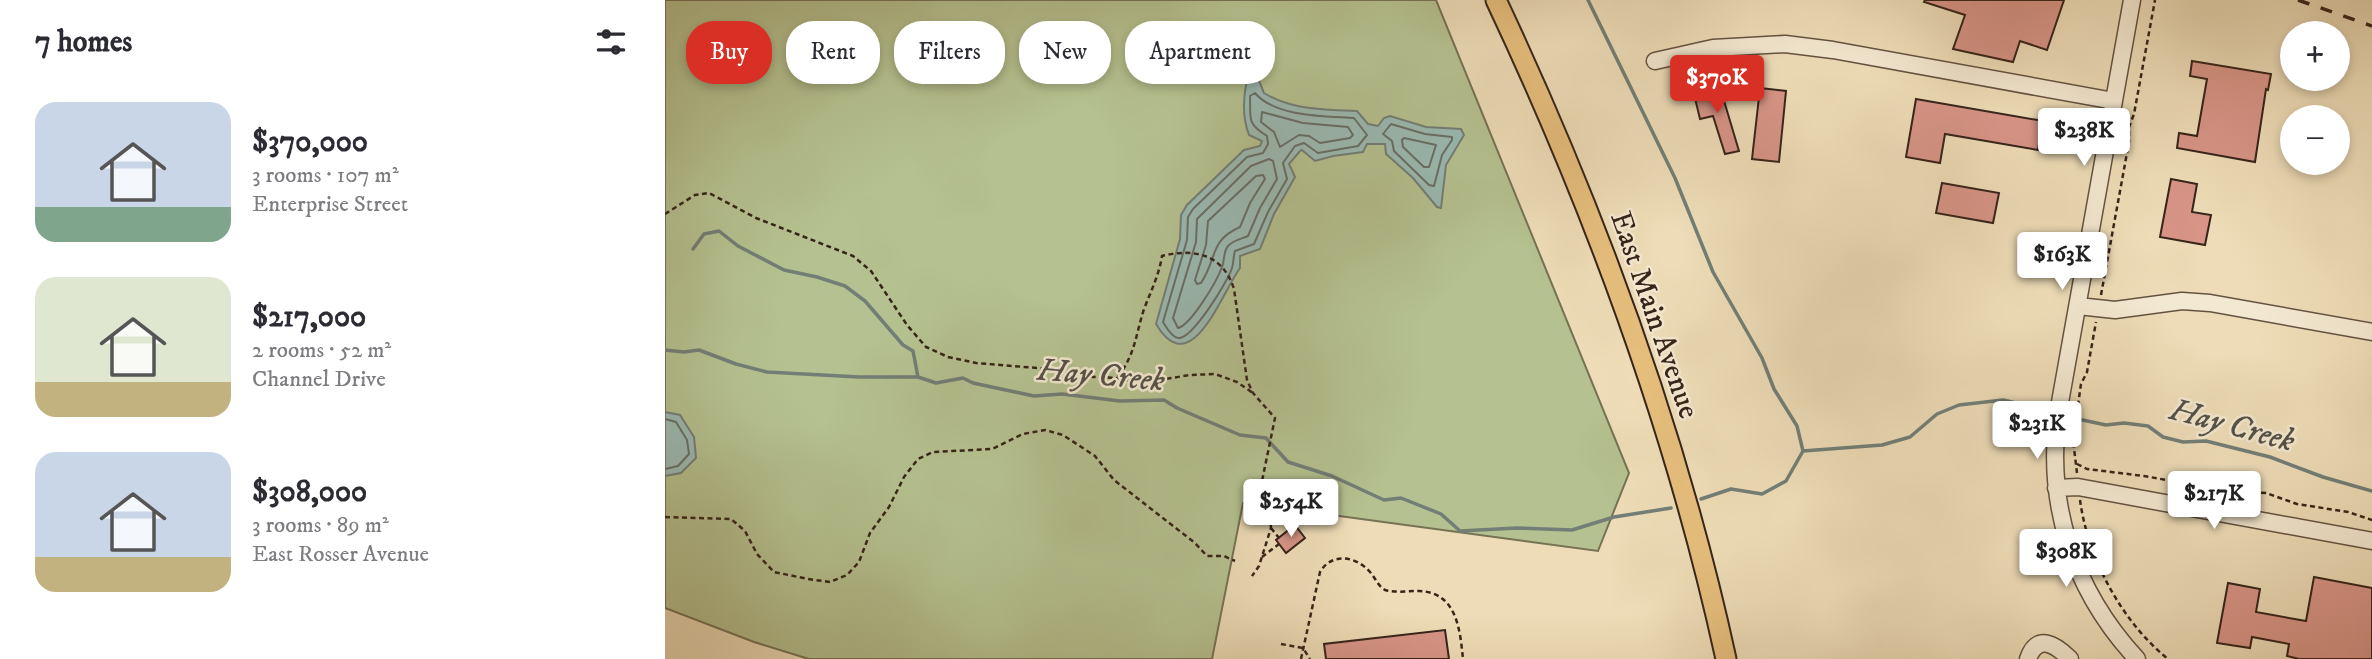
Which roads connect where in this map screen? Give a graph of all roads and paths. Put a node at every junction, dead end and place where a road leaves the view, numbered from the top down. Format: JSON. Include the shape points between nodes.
{"nodes":[{"id":1,"x":1496,"y":0,"type":"edge"},
{"id":2,"x":2132,"y":0,"type":"edge"},
{"id":3,"x":2155,"y":0,"type":"edge"},
{"id":4,"x":1655,"y":61,"type":"dead end"},
{"id":5,"x":2114,"y":100,"type":"junction"},
{"id":6,"x":665,"y":214,"type":"edge"},
{"id":7,"x":2078,"y":306,"type":"junction"},
{"id":8,"x":2098,"y":310,"type":"junction"},
{"id":9,"x":2372,"y":332,"type":"edge"},
{"id":10,"x":1118,"y":378,"type":"junction"},
{"id":11,"x":1253,"y":393,"type":"junction"},
{"id":12,"x":2056,"y":488,"type":"junction"},
{"id":13,"x":2081,"y":510,"type":"dead end"},
{"id":14,"x":665,"y":517,"type":"edge"},
{"id":15,"x":2372,"y":520,"type":"edge"},
{"id":16,"x":1271,"y":528,"type":"junction"},
{"id":17,"x":1279,"y":538,"type":"dead end"},
{"id":18,"x":2372,"y":541,"type":"edge"},
{"id":19,"x":1279,"y":544,"type":"dead end"},
{"id":20,"x":1262,"y":557,"type":"junction"},
{"id":21,"x":1235,"y":561,"type":"dead end"},
{"id":22,"x":1252,"y":576,"type":"dead end"},
{"id":23,"x":1281,"y":644,"type":"dead end"},
{"id":24,"x":1303,"y":648,"type":"junction"},
{"id":25,"x":1301,"y":659,"type":"edge"},
{"id":26,"x":1310,"y":659,"type":"edge"},
{"id":27,"x":1463,"y":659,"type":"edge"},
{"id":28,"x":1726,"y":659,"type":"edge"},
{"id":29,"x":2028,"y":659,"type":"edge"},
{"id":30,"x":2070,"y":659,"type":"edge"},
{"id":31,"x":2137,"y":659,"type":"edge"},
{"id":32,"x":2168,"y":659,"type":"edge"}],
"edges":[{"from":1,"to":28,"type":"main road","name":"East Main Avenue","via":[[1590,222],[1637,350],[1681,485]]},
{"from":2,"to":5,"type":"street"},
{"from":3,"to":8,"type":"path"},
{"from":4,"to":5,"type":"street","via":[[1713,48],[1785,44]]},
{"from":5,"to":7,"type":"street"},
{"from":6,"to":10,"type":"path","via":[[695,195],[709,194],[853,256],[871,271],[926,347],[948,357]]},
{"from":7,"to":8,"type":"street"},
{"from":7,"to":12,"type":"street","via":[[2059,408]]},
{"from":8,"to":9,"type":"street","via":[[2182,301],[2210,303]]},
{"from":8,"to":15,"type":"path","via":[[2073,440],[2077,464],[2223,490],[2266,493]]},
{"from":10,"to":11,"type":"path","via":[[1159,380],[1215,374]]},
{"from":10,"to":11,"type":"path","via":[[1135,348],[1162,256],[1192,251],[1211,257],[1234,289],[1247,380]]},
{"from":11,"to":16,"type":"path","via":[[1275,418],[1262,481]]},
{"from":12,"to":18,"type":"street","via":[[2078,486]]},
{"from":12,"to":31,"type":"street","via":[[2063,527],[2084,585],[2105,621]]},
{"from":13,"to":32,"type":"path","via":[[2111,587],[2139,630]]},
{"from":14,"to":21,"type":"path","via":[[731,519],[774,572],[830,582],[847,575],[859,562],[870,533],[918,458],[933,452],[992,449],[1023,434],[1045,430],[1063,435],[1095,456],[1114,480],[1207,556]]},
{"from":16,"to":17,"type":"path"},
{"from":16,"to":20,"type":"path"},
{"from":19,"to":20,"type":"path"},
{"from":20,"to":22,"type":"path"},
{"from":23,"to":24,"type":"path"},
{"from":24,"to":25,"type":"path"},
{"from":24,"to":26,"type":"path"},
{"from":24,"to":27,"type":"path","via":[[1320,572],[1329,562],[1349,558],[1385,590],[1427,592],[1448,604],[1457,617]]},
{"from":29,"to":30,"type":"street","via":[[2036,644],[2042,643],[2057,647]]}]}
